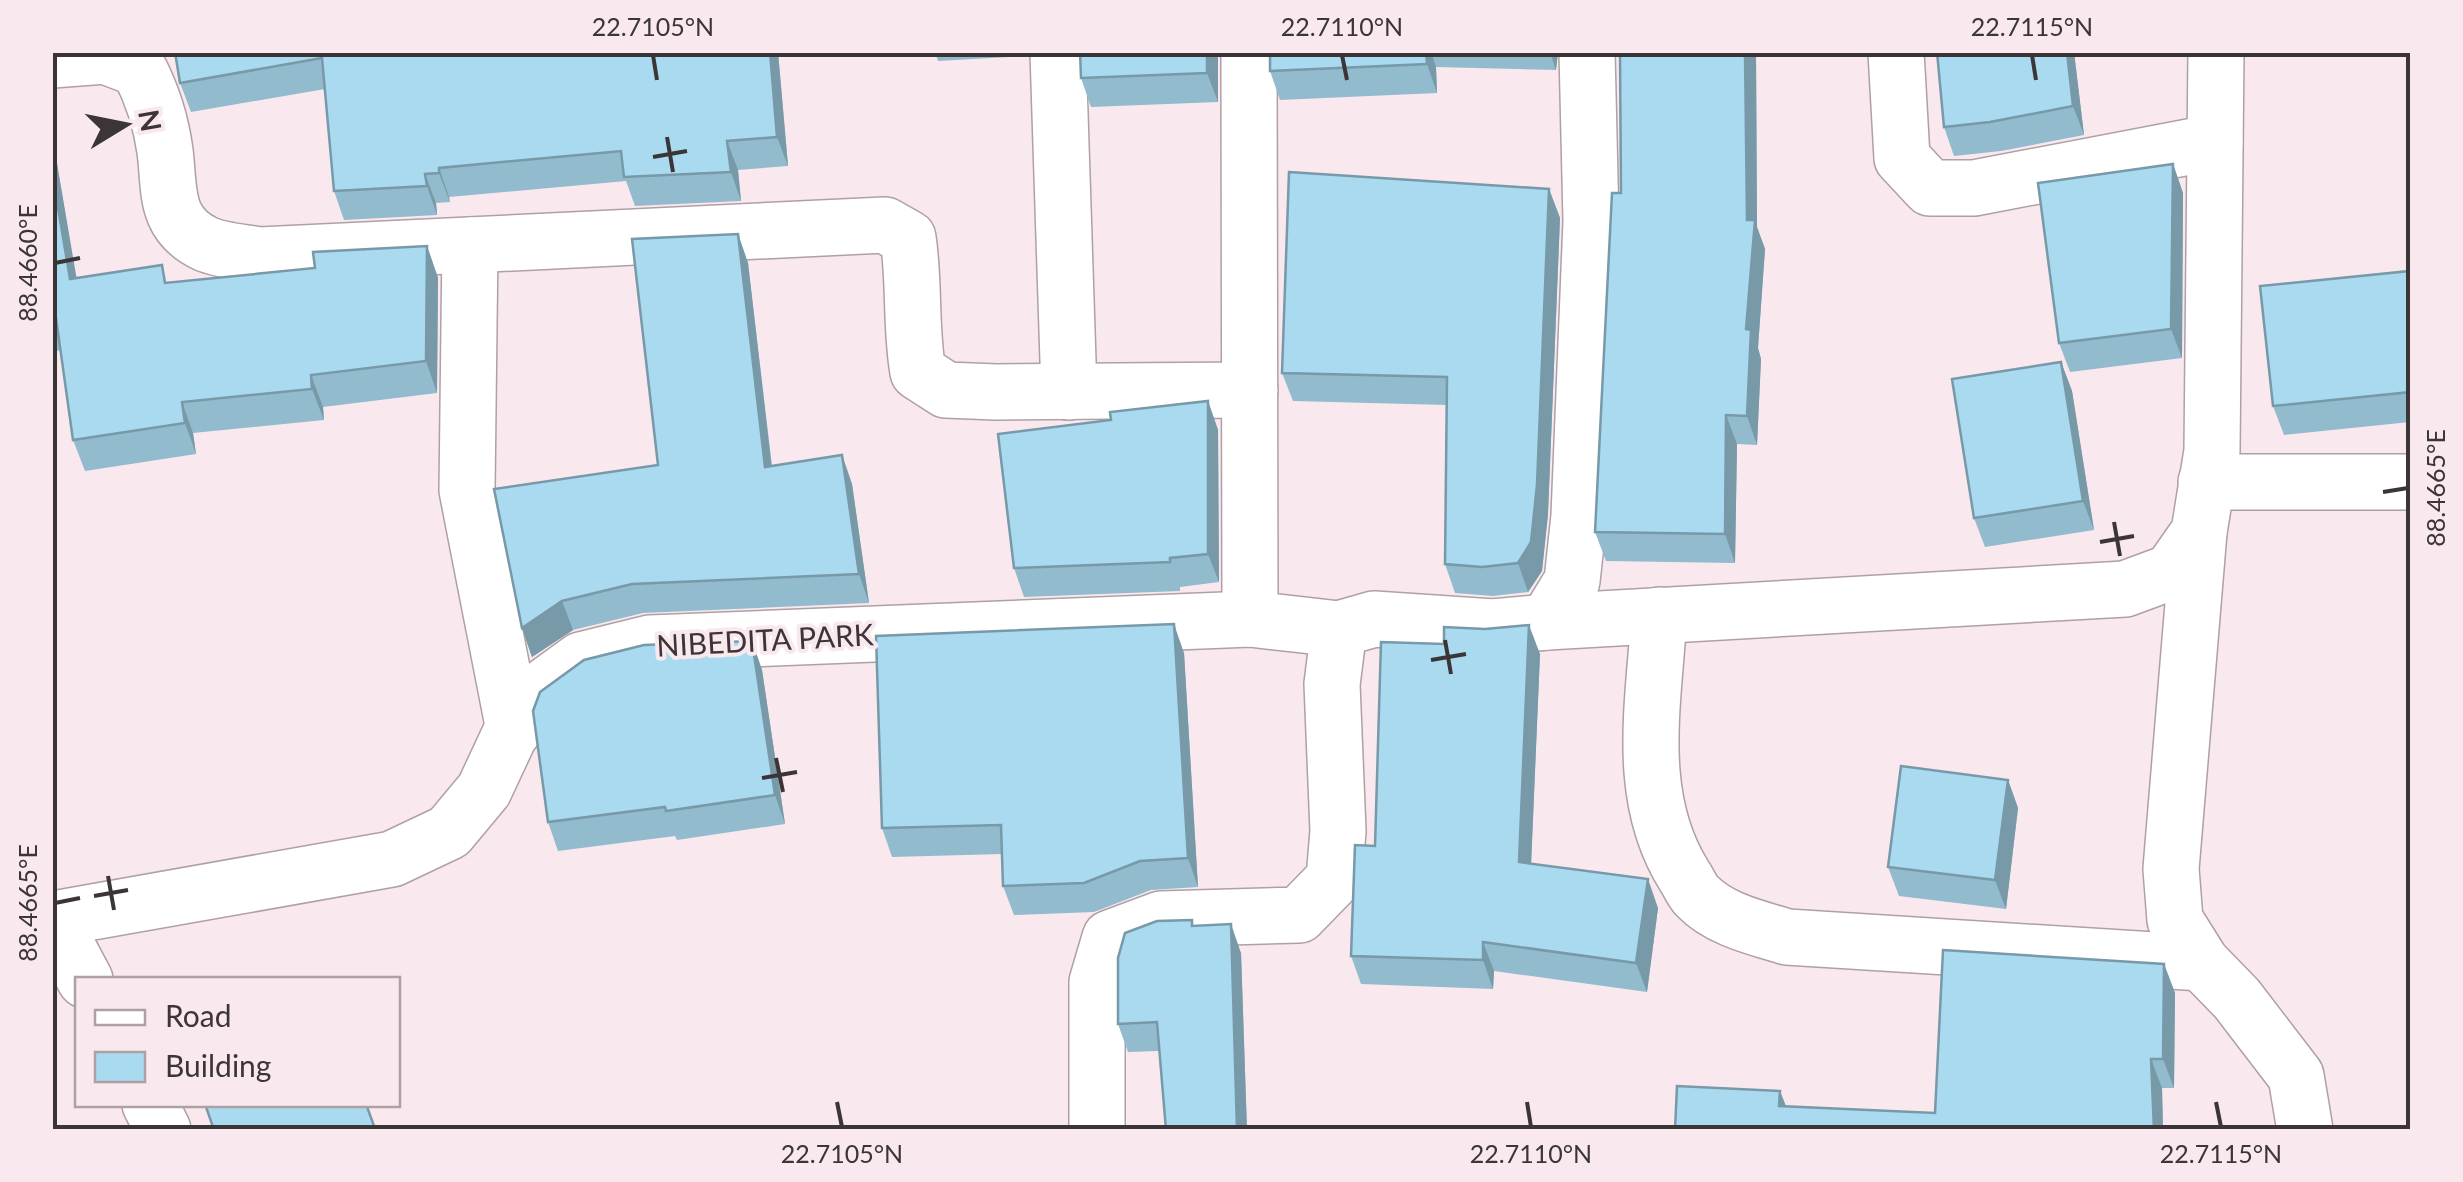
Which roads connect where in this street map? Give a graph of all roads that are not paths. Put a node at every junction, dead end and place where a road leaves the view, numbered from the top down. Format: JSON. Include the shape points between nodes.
{"nodes":[{"id":1,"x":1058,"y":52,"type":"edge"},
{"id":2,"x":1249,"y":52,"type":"edge"},
{"id":3,"x":1588,"y":52,"type":"edge"},
{"id":4,"x":1896,"y":52,"type":"edge"},
{"id":5,"x":2216,"y":52,"type":"edge"},
{"id":6,"x":52,"y":60,"type":"edge"},
{"id":7,"x":2215,"y":142,"type":"junction"},
{"id":8,"x":470,"y":245,"type":"junction"},
{"id":9,"x":1250,"y":390,"type":"junction"},
{"id":10,"x":1069,"y":392,"type":"junction"},
{"id":11,"x":2410,"y":482,"type":"edge"},
{"id":12,"x":2203,"y":507,"type":"junction"},
{"id":13,"x":1659,"y":615,"type":"junction"},
{"id":14,"x":1250,"y":619,"type":"junction"},
{"id":15,"x":1547,"y":622,"type":"junction"},
{"id":16,"x":1338,"y":629,"type":"junction"},
{"id":17,"x":514,"y":730,"type":"junction"},
{"id":18,"x":53,"y":919,"type":"edge"},
{"id":19,"x":2202,"y":963,"type":"junction"},
{"id":20,"x":82,"y":977,"type":"edge"},
{"id":21,"x":151,"y":1107,"type":"edge"},
{"id":22,"x":162,"y":1130,"type":"edge"},
{"id":23,"x":1098,"y":1130,"type":"edge"},
{"id":24,"x":2306,"y":1130,"type":"edge"}],
"edges":[{"from":1,"to":10,"type":"street"},
{"from":2,"to":9,"type":"street"},
{"from":3,"to":15,"type":"street","via":[[1591,221],[1579,516],[1572,582]]},
{"from":4,"to":7,"type":"street","via":[[1902,158],[1930,188],[1974,188]]},
{"from":5,"to":7,"type":"street"},
{"from":6,"to":8,"type":"street","via":[[105,56],[139,69],[152,94],[168,201],[182,228],[208,245],[260,255]]},
{"from":7,"to":12,"type":"street","via":[[2212,450]]},
{"from":8,"to":10,"type":"street","via":[[885,225],[908,238],[918,372],[946,390]]},
{"from":8,"to":17,"type":"street","via":[[467,490]]},
{"from":9,"to":10,"type":"street"},
{"from":9,"to":14,"type":"street"},
{"from":11,"to":12,"type":"street"},
{"from":12,"to":13,"type":"street","name":"NIBEDITA PARK","via":[[2171,572],[2124,589]]},
{"from":12,"to":19,"type":"street","via":[[2171,868],[2175,920]]},
{"from":13,"to":15,"type":"street","name":"NIBEDITA PARK"},
{"from":13,"to":19,"type":"street","via":[[1650,776],[1673,858],[1698,897],[1738,922],[1788,938]]},
{"from":14,"to":16,"type":"street","name":"NIBEDITA PARK"},
{"from":14,"to":17,"type":"street","name":"NIBEDITA PARK","via":[[650,643],[581,660],[526,700]]},
{"from":15,"to":16,"type":"street","name":"NIBEDITA PARK","via":[[1493,627],[1374,619]]},
{"from":16,"to":23,"type":"street","via":[[1332,684],[1334,879],[1299,915],[1161,919],[1110,938],[1098,982]]},
{"from":17,"to":18,"type":"street","name":"NIBEDITA PARK","via":[[484,790],[449,832],[392,858]]},
{"from":18,"to":20,"type":"street"},
{"from":19,"to":24,"type":"street","via":[[2296,1076]]},
{"from":21,"to":22,"type":"street"}]}
